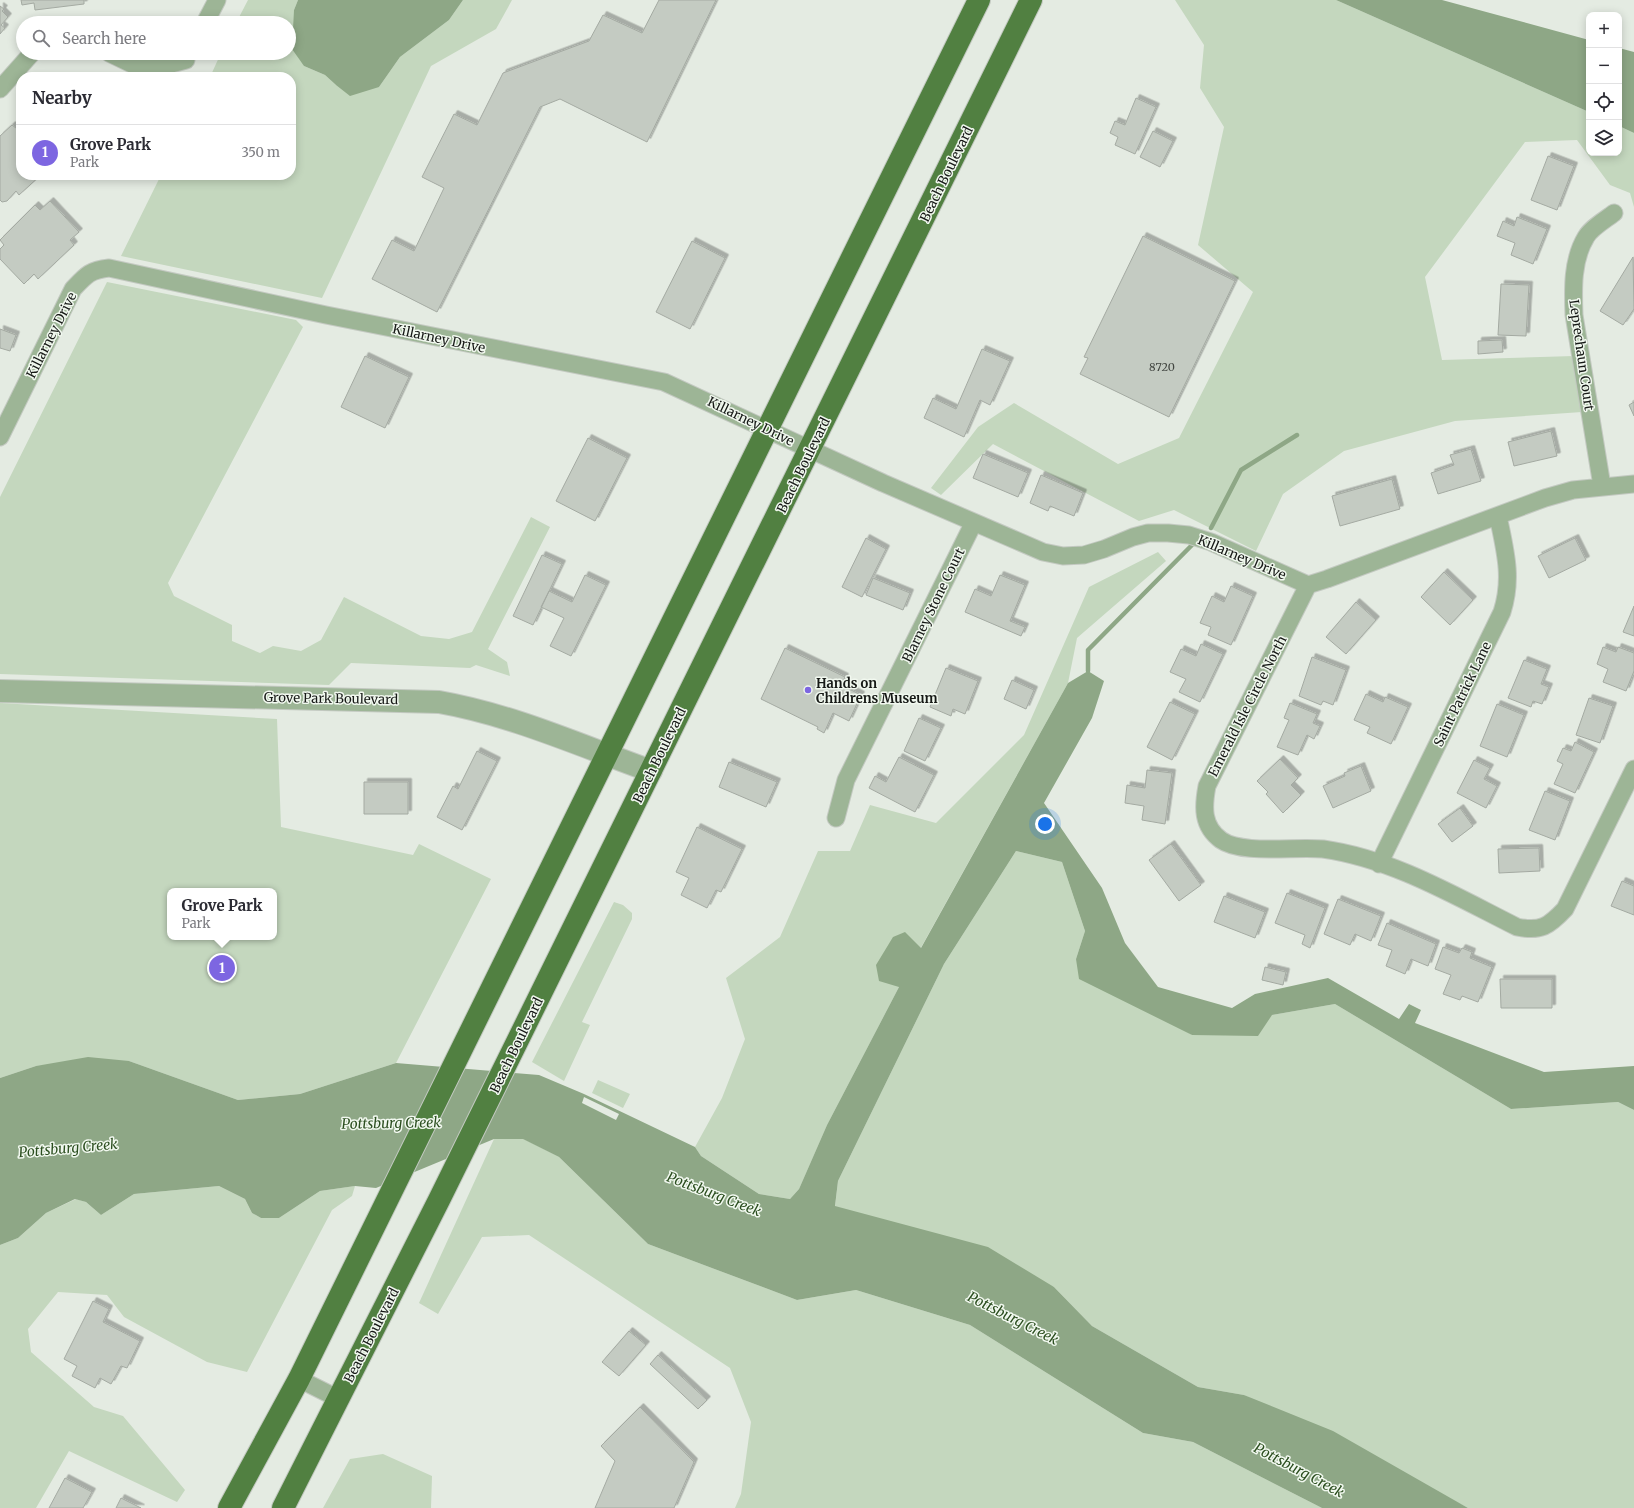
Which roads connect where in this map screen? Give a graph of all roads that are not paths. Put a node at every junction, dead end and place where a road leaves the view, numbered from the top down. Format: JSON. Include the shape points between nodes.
{"nodes":[{"id":1,"x":217,"y":0,"type":"edge"},
{"id":2,"x":979,"y":0,"type":"edge"},
{"id":3,"x":1031,"y":0,"type":"edge"},
{"id":4,"x":209,"y":16,"type":"edge"},
{"id":5,"x":26,"y":60,"type":"edge"},
{"id":6,"x":123,"y":60,"type":"edge"},
{"id":7,"x":180,"y":60,"type":"edge"},
{"id":8,"x":186,"y":60,"type":"edge"},
{"id":9,"x":180,"y":72,"type":"edge"},
{"id":10,"x":0,"y":89,"type":"edge"},
{"id":11,"x":1614,"y":213,"type":"dead end"},
{"id":12,"x":767,"y":429,"type":"junction"},
{"id":13,"x":0,"y":437,"type":"edge"},
{"id":14,"x":810,"y":450,"type":"junction"},
{"id":15,"x":1634,"y":484,"type":"edge"},
{"id":16,"x":1602,"y":486,"type":"junction"},
{"id":17,"x":1498,"y":516,"type":"junction"},
{"id":18,"x":973,"y":524,"type":"junction"},
{"id":19,"x":1308,"y":584,"type":"junction"},
{"id":20,"x":0,"y":691,"type":"edge"},
{"id":21,"x":606,"y":755,"type":"junction"},
{"id":22,"x":1634,"y":770,"type":"edge"},
{"id":23,"x":651,"y":771,"type":"junction"},
{"id":24,"x":836,"y":818,"type":"dead end"},
{"id":25,"x":1379,"y":864,"type":"junction"},
{"id":26,"x":299,"y":1379,"type":"junction"},
{"id":27,"x":339,"y":1399,"type":"junction"},
{"id":28,"x":228,"y":1508,"type":"edge"},
{"id":29,"x":283,"y":1508,"type":"edge"}],
"edges":[{"from":1,"to":4,"type":"street"},
{"from":2,"to":12,"type":"highway"},
{"from":3,"to":14,"type":"highway","name":"Beach Boulevard"},
{"from":5,"to":10,"type":"street"},
{"from":6,"to":7,"type":"street","via":[[136,66],[164,66]]},
{"from":8,"to":9,"type":"street"},
{"from":11,"to":16,"type":"street","name":"Leprechaun Court","via":[[1586,236],[1574,272],[1573,294],[1574,315]]},
{"from":12,"to":13,"type":"street","name":"Killarney Drive","via":[[664,382],[326,315],[109,268],[85,275],[73,289]]},
{"from":12,"to":14,"type":"street","name":"Killarney Drive"},
{"from":12,"to":21,"type":"highway"},
{"from":14,"to":18,"type":"street","name":"Killarney Drive"},
{"from":14,"to":23,"type":"highway","name":"Beach Boulevard"},
{"from":15,"to":16,"type":"street"},
{"from":16,"to":17,"type":"street","via":[[1544,498]]},
{"from":17,"to":19,"type":"street"},
{"from":17,"to":25,"type":"street","name":"Saint Patrick Lane","via":[[1509,582],[1502,612]]},
{"from":18,"to":19,"type":"street","name":"Killarney Drive","via":[[1043,552],[1063,556],[1084,555],[1148,533],[1190,535]]},
{"from":18,"to":24,"type":"street","name":"Blarney Stone Court","via":[[846,780]]},
{"from":19,"to":25,"type":"street","name":"Emerald Isle Circle North","via":[[1207,786],[1204,817],[1211,832],[1222,841],[1238,848],[1322,849]]},
{"from":20,"to":21,"type":"street","name":"Grove Park Boulevard","via":[[439,702],[464,706],[509,719]]},
{"from":21,"to":23,"type":"street","name":"Grove Park Boulevard"},
{"from":21,"to":26,"type":"highway"},
{"from":22,"to":25,"type":"street","via":[[1565,909],[1544,927],[1531,930],[1517,927],[1415,876]]},
{"from":23,"to":27,"type":"highway","name":"Beach Boulevard"},
{"from":26,"to":27,"type":"street"},
{"from":26,"to":28,"type":"highway"},
{"from":27,"to":29,"type":"highway","name":"Beach Boulevard"}]}
